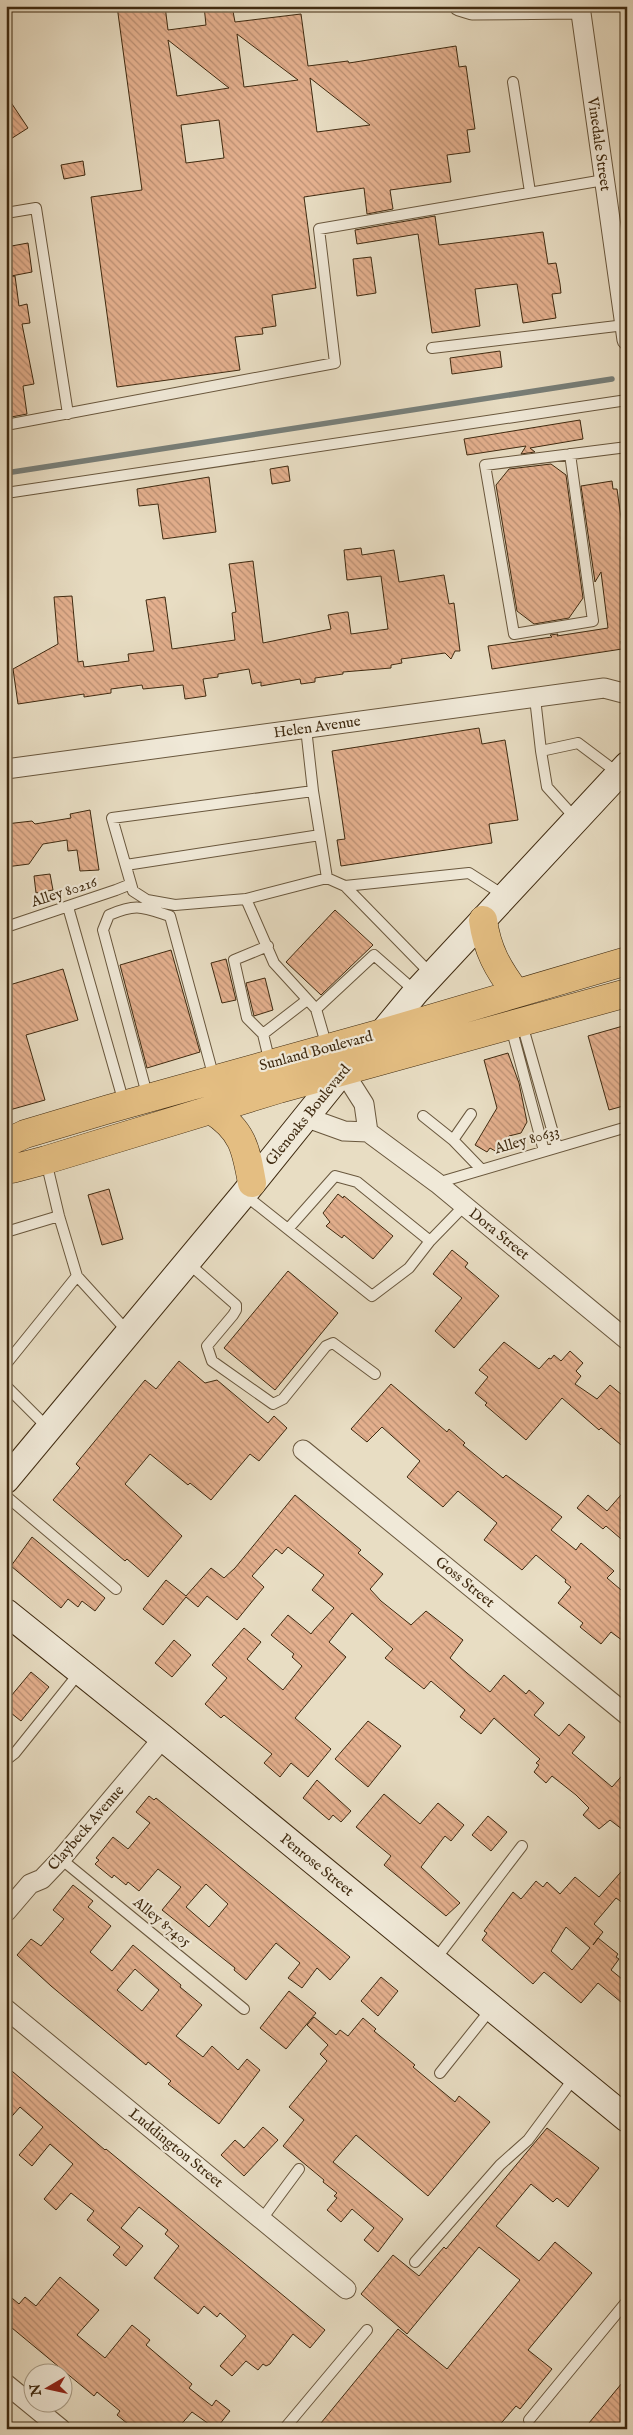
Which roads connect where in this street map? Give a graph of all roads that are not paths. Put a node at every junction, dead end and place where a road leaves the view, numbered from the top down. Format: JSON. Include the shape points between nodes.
{"nodes":[{"id":1,"x":459,"y":6,"type":"edge"},
{"id":2,"x":580,"y":8,"type":"edge"},
{"id":3,"x":513,"y":82,"type":"dead end"},
{"id":4,"x":604,"y":180,"type":"junction"},
{"id":5,"x":530,"y":192,"type":"junction"},
{"id":6,"x":6,"y":213,"type":"edge"},
{"id":7,"x":626,"y":333,"type":"edge"},
{"id":8,"x":432,"y":348,"type":"dead end"},
{"id":9,"x":627,"y":400,"type":"edge"},
{"id":10,"x":68,"y":414,"type":"junction"},
{"id":11,"x":6,"y":425,"type":"edge"},
{"id":12,"x":627,"y":447,"type":"edge"},
{"id":13,"x":570,"y":454,"type":"junction"},
{"id":14,"x":6,"y":493,"type":"edge"},
{"id":15,"x":627,"y":694,"type":"edge"},
{"id":16,"x":535,"y":698,"type":"junction"},
{"id":17,"x":306,"y":728,"type":"junction"},
{"id":18,"x":541,"y":750,"type":"junction"},
{"id":19,"x":6,"y":769,"type":"edge"},
{"id":20,"x":623,"y":770,"type":"edge"},
{"id":21,"x":313,"y":791,"type":"junction"},
{"id":22,"x":577,"y":819,"type":"junction"},
{"id":23,"x":320,"y":835,"type":"junction"},
{"id":24,"x":126,"y":865,"type":"junction"},
{"id":25,"x":327,"y":878,"type":"junction"},
{"id":26,"x":131,"y":884,"type":"junction"},
{"id":27,"x":345,"y":886,"type":"junction"},
{"id":28,"x":121,"y":888,"type":"junction"},
{"id":29,"x":506,"y":896,"type":"junction"},
{"id":30,"x":246,"y":899,"type":"junction"},
{"id":31,"x":167,"y":903,"type":"junction"},
{"id":32,"x":129,"y":906,"type":"junction"},
{"id":33,"x":68,"y":907,"type":"junction"},
{"id":34,"x":170,"y":916,"type":"junction"},
{"id":35,"x":483,"y":920,"type":"junction"},
{"id":36,"x":6,"y":927,"type":"edge"},
{"id":37,"x":268,"y":946,"type":"junction"},
{"id":38,"x":627,"y":962,"type":"edge"},
{"id":39,"x":424,"y":983,"type":"junction"},
{"id":40,"x":516,"y":993,"type":"junction"},
{"id":41,"x":627,"y":993,"type":"edge"},
{"id":42,"x":307,"y":1000,"type":"junction"},
{"id":43,"x":316,"y":1009,"type":"junction"},
{"id":44,"x":516,"y":1025,"type":"junction"},
{"id":45,"x":382,"y":1033,"type":"junction"},
{"id":46,"x":263,"y":1034,"type":"junction"},
{"id":47,"x":328,"y":1049,"type":"junction"},
{"id":48,"x":270,"y":1064,"type":"junction"},
{"id":49,"x":343,"y":1071,"type":"junction"},
{"id":50,"x":214,"y":1079,"type":"junction"},
{"id":51,"x":136,"y":1101,"type":"junction"},
{"id":52,"x":211,"y":1110,"type":"junction"},
{"id":53,"x":471,"y":1114,"type":"dead end"},
{"id":54,"x":305,"y":1116,"type":"junction"},
{"id":55,"x":423,"y":1116,"type":"dead end"},
{"id":56,"x":627,"y":1127,"type":"edge"},
{"id":57,"x":368,"y":1132,"type":"junction"},
{"id":58,"x":453,"y":1140,"type":"junction"},
{"id":59,"x":6,"y":1143,"type":"edge"},
{"id":60,"x":557,"y":1147,"type":"junction"},
{"id":61,"x":544,"y":1151,"type":"junction"},
{"id":62,"x":46,"y":1160,"type":"junction"},
{"id":63,"x":6,"y":1168,"type":"edge"},
{"id":64,"x":481,"y":1169,"type":"junction"},
{"id":65,"x":437,"y":1183,"type":"junction"},
{"id":66,"x":248,"y":1189,"type":"junction"},
{"id":67,"x":464,"y":1206,"type":"junction"},
{"id":68,"x":59,"y":1216,"type":"junction"},
{"id":69,"x":288,"y":1229,"type":"junction"},
{"id":70,"x":6,"y":1232,"type":"edge"},
{"id":71,"x":430,"y":1241,"type":"junction"},
{"id":72,"x":188,"y":1262,"type":"junction"},
{"id":73,"x":77,"y":1276,"type":"junction"},
{"id":74,"x":128,"y":1333,"type":"junction"},
{"id":75,"x":627,"y":1340,"type":"edge"},
{"id":76,"x":6,"y":1364,"type":"edge"},
{"id":77,"x":375,"y":1374,"type":"dead end"},
{"id":78,"x":10,"y":1389,"type":"edge"},
{"id":79,"x":6,"y":1402,"type":"edge"},
{"id":80,"x":48,"y":1429,"type":"junction"},
{"id":81,"x":303,"y":1450,"type":"dead end"},
{"id":82,"x":6,"y":1480,"type":"edge"},
{"id":83,"x":6,"y":1496,"type":"edge"},
{"id":84,"x":116,"y":1589,"type":"dead end"},
{"id":85,"x":6,"y":1612,"type":"edge"},
{"id":86,"x":80,"y":1671,"type":"junction"},
{"id":87,"x":627,"y":1715,"type":"edge"},
{"id":88,"x":163,"y":1738,"type":"junction"},
{"id":89,"x":6,"y":1760,"type":"edge"},
{"id":90,"x":522,"y":1846,"type":"dead end"},
{"id":91,"x":61,"y":1859,"type":"junction"},
{"id":92,"x":6,"y":1912,"type":"edge"},
{"id":93,"x":434,"y":1961,"type":"junction"},
{"id":94,"x":6,"y":2008,"type":"edge"},
{"id":95,"x":244,"y":2008,"type":"dead end"},
{"id":96,"x":491,"y":2008,"type":"junction"},
{"id":97,"x":440,"y":2073,"type":"dead end"},
{"id":98,"x":575,"y":2077,"type":"junction"},
{"id":99,"x":627,"y":2119,"type":"edge"},
{"id":100,"x":299,"y":2169,"type":"dead end"},
{"id":101,"x":262,"y":2219,"type":"junction"},
{"id":102,"x":415,"y":2262,"type":"dead end"},
{"id":103,"x":346,"y":2289,"type":"dead end"},
{"id":104,"x":627,"y":2301,"type":"edge"},
{"id":105,"x":367,"y":2330,"type":"dead end"},
{"id":106,"x":6,"y":2384,"type":"edge"},
{"id":107,"x":529,"y":2420,"type":"dead end"},
{"id":108,"x":61,"y":2429,"type":"edge"},
{"id":109,"x":284,"y":2429,"type":"edge"}],
"edges":[{"from":1,"to":2,"type":"street","via":[[472,10]]},
{"from":2,"to":4,"type":"street","name":"Vinedale Street"},
{"from":3,"to":5,"type":"lane"},
{"from":4,"to":5,"type":"lane"},
{"from":4,"to":7,"type":"street","name":"Vinedale Street"},
{"from":5,"to":10,"type":"lane","via":[[319,229],[335,363]]},
{"from":6,"to":10,"type":"lane","via":[[36,208]]},
{"from":7,"to":8,"type":"lane"},
{"from":9,"to":14,"type":"lane"},
{"from":10,"to":11,"type":"lane"},
{"from":12,"to":13,"type":"lane"},
{"from":13,"to":13,"type":"lane","via":[[485,465],[514,634],[593,621]]},
{"from":15,"to":16,"type":"street","name":"Helen Avenue","via":[[604,688]]},
{"from":16,"to":17,"type":"street","name":"Helen Avenue"},
{"from":16,"to":18,"type":"lane"},
{"from":17,"to":19,"type":"street","name":"Helen Avenue"},
{"from":17,"to":21,"type":"lane"},
{"from":18,"to":20,"type":"lane","via":[[578,743]]},
{"from":18,"to":22,"type":"lane","via":[[547,786]]},
{"from":20,"to":22,"type":"main road","name":"Glenoaks Boulevard"},
{"from":21,"to":23,"type":"lane"},
{"from":21,"to":24,"type":"lane","via":[[112,818]]},
{"from":22,"to":29,"type":"main road","name":"Glenoaks Boulevard"},
{"from":23,"to":24,"type":"lane"},
{"from":23,"to":25,"type":"lane"},
{"from":24,"to":26,"type":"lane"},
{"from":25,"to":27,"type":"lane"},
{"from":25,"to":30,"type":"lane"},
{"from":26,"to":28,"type":"lane","name":"Alley 80216"},
{"from":26,"to":31,"type":"lane","via":[[133,891],[147,900]]},
{"from":27,"to":29,"type":"lane","via":[[469,873]]},
{"from":27,"to":39,"type":"lane"},
{"from":28,"to":32,"type":"lane"},
{"from":28,"to":33,"type":"lane","name":"Alley 80216"},
{"from":29,"to":35,"type":"main road","name":"Glenoaks Boulevard"},
{"from":30,"to":31,"type":"lane"},
{"from":30,"to":37,"type":"lane"},
{"from":31,"to":34,"type":"lane"},
{"from":32,"to":34,"type":"lane"},
{"from":32,"to":51,"type":"lane","via":[[109,915],[103,930]]},
{"from":33,"to":36,"type":"lane","name":"Alley 80216"},
{"from":33,"to":51,"type":"lane"},
{"from":34,"to":50,"type":"lane"},
{"from":35,"to":39,"type":"main road","name":"Glenoaks Boulevard"},
{"from":35,"to":40,"type":"main road","via":[[493,960]]},
{"from":37,"to":42,"type":"lane","via":[[274,963]]},
{"from":37,"to":46,"type":"lane","via":[[234,960],[247,1018]]},
{"from":38,"to":40,"type":"main road","name":"Sunland Boulevard"},
{"from":39,"to":43,"type":"lane","via":[[374,955]]},
{"from":39,"to":45,"type":"main road","name":"Glenoaks Boulevard"},
{"from":40,"to":45,"type":"main road","name":"Sunland Boulevard"},
{"from":41,"to":44,"type":"main road","name":"Sunland Boulevard"},
{"from":42,"to":43,"type":"lane"},
{"from":42,"to":46,"type":"lane"},
{"from":43,"to":47,"type":"lane"},
{"from":44,"to":49,"type":"main road","name":"Sunland Boulevard"},
{"from":44,"to":60,"type":"lane"},
{"from":44,"to":61,"type":"lane"},
{"from":45,"to":47,"type":"main road","name":"Sunland Boulevard"},
{"from":45,"to":49,"type":"main road","name":"Glenoaks Boulevard"},
{"from":46,"to":48,"type":"lane"},
{"from":47,"to":48,"type":"main road","name":"Sunland Boulevard"},
{"from":48,"to":50,"type":"main road","name":"Sunland Boulevard"},
{"from":49,"to":52,"type":"main road","name":"Sunland Boulevard"},
{"from":49,"to":54,"type":"main road","name":"Glenoaks Boulevard"},
{"from":49,"to":57,"type":"street","via":[[364,1104]]},
{"from":50,"to":51,"type":"main road","name":"Sunland Boulevard"},
{"from":51,"to":59,"type":"main road","name":"Sunland Boulevard","via":[[25,1134]]},
{"from":52,"to":62,"type":"main road","name":"Sunland Boulevard"},
{"from":52,"to":66,"type":"main road","via":[[224,1118],[242,1138],[247,1153]]},
{"from":53,"to":58,"type":"lane"},
{"from":54,"to":57,"type":"street","via":[[344,1131]]},
{"from":54,"to":66,"type":"main road","name":"Glenoaks Boulevard"},
{"from":55,"to":58,"type":"lane"},
{"from":56,"to":60,"type":"lane","name":"Alley 80633"},
{"from":57,"to":65,"type":"street","name":"Dora Street"},
{"from":58,"to":64,"type":"lane"},
{"from":60,"to":61,"type":"lane","name":"Alley 80633"},
{"from":61,"to":64,"type":"lane","name":"Alley 80633"},
{"from":62,"to":63,"type":"main road","name":"Sunland Boulevard"},
{"from":62,"to":68,"type":"lane"},
{"from":64,"to":65,"type":"lane","name":"Alley 80633"},
{"from":65,"to":67,"type":"street","name":"Dora Street"},
{"from":66,"to":69,"type":"lane"},
{"from":66,"to":72,"type":"main road","name":"Glenoaks Boulevard"},
{"from":67,"to":71,"type":"lane"},
{"from":67,"to":75,"type":"street","name":"Dora Street"},
{"from":68,"to":70,"type":"lane"},
{"from":68,"to":73,"type":"lane"},
{"from":69,"to":71,"type":"lane","via":[[335,1176],[356,1182]]},
{"from":69,"to":71,"type":"lane","via":[[372,1296],[409,1268]]},
{"from":72,"to":74,"type":"main road","name":"Glenoaks Boulevard"},
{"from":72,"to":77,"type":"lane","via":[[236,1305],[234,1314],[207,1346],[212,1361],[273,1404],[283,1399],[326,1346],[333,1343]]},
{"from":73,"to":74,"type":"lane"},
{"from":73,"to":76,"type":"lane"},
{"from":74,"to":80,"type":"main road","name":"Glenoaks Boulevard"},
{"from":78,"to":79,"type":"lane"},
{"from":78,"to":80,"type":"lane"},
{"from":80,"to":82,"type":"main road","name":"Glenoaks Boulevard"},
{"from":81,"to":87,"type":"street","name":"Goss Street"},
{"from":83,"to":84,"type":"lane"},
{"from":85,"to":86,"type":"main road","name":"Penrose Street"},
{"from":86,"to":88,"type":"main road","name":"Penrose Street"},
{"from":86,"to":89,"type":"lane"},
{"from":88,"to":91,"type":"street","name":"Claybeck Avenue"},
{"from":88,"to":93,"type":"main road","name":"Penrose Street"},
{"from":90,"to":93,"type":"lane"},
{"from":91,"to":92,"type":"street","name":"Claybeck Avenue","via":[[42,1879],[30,1884]]},
{"from":91,"to":95,"type":"lane","name":"Alley 87405"},
{"from":93,"to":96,"type":"main road","name":"Penrose Street"},
{"from":94,"to":101,"type":"street","name":"Luddington Street"},
{"from":96,"to":97,"type":"lane"},
{"from":96,"to":98,"type":"main road","name":"Penrose Street"},
{"from":98,"to":99,"type":"main road","name":"Penrose Street"},
{"from":98,"to":102,"type":"lane","via":[[528,2140],[500,2165]]},
{"from":100,"to":101,"type":"lane"},
{"from":101,"to":103,"type":"street","name":"Luddington Street"},
{"from":104,"to":107,"type":"lane"},
{"from":105,"to":109,"type":"lane"},
{"from":106,"to":108,"type":"street"}]}
